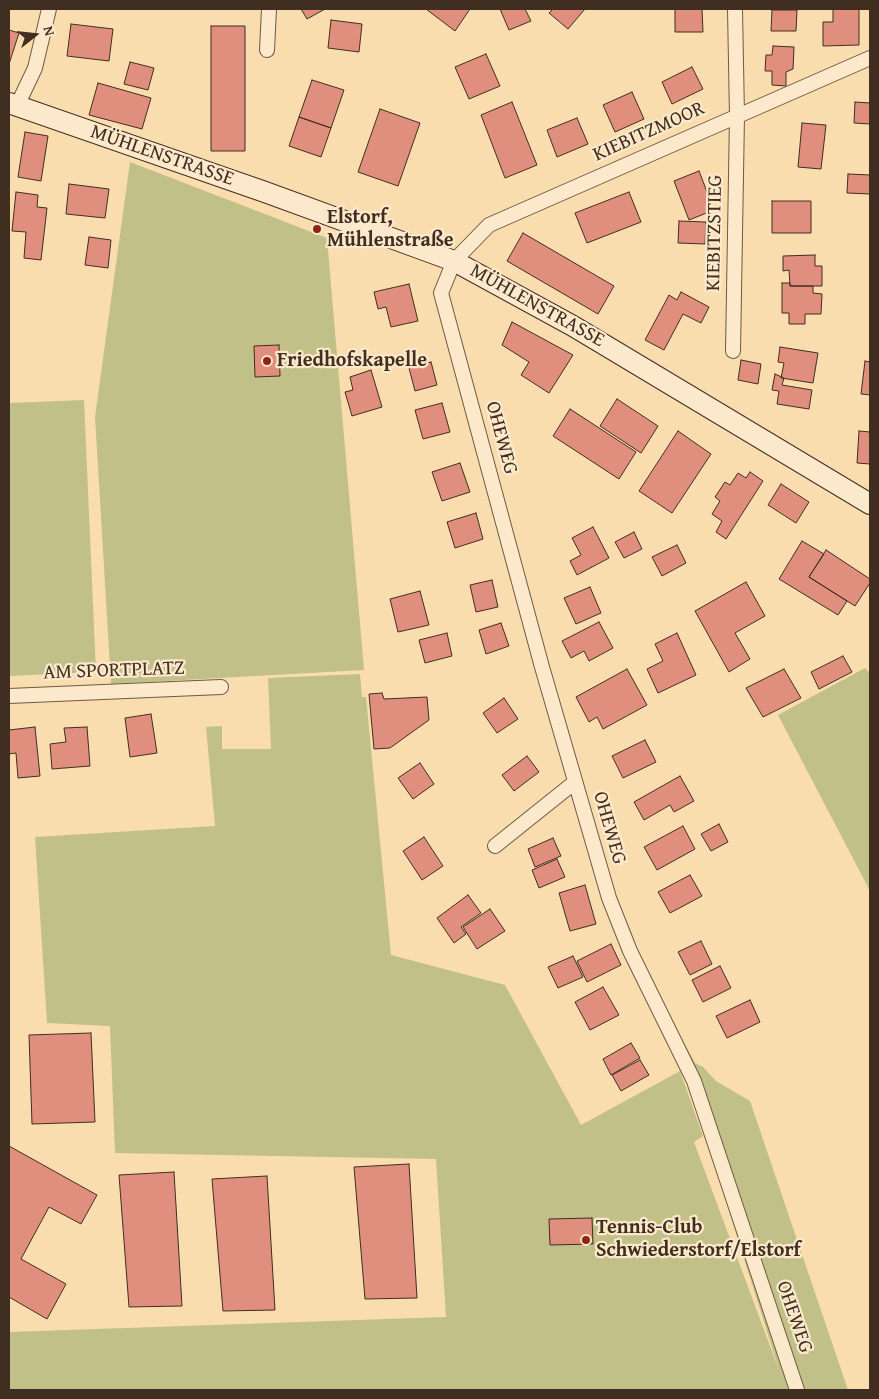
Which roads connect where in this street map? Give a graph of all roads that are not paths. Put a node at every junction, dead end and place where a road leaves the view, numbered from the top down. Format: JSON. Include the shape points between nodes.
{"nodes":[{"id":1,"x":49,"y":9,"type":"edge"},
{"id":2,"x":269,"y":9,"type":"edge"},
{"id":3,"x":735,"y":9,"type":"edge"},
{"id":4,"x":267,"y":50,"type":"dead end"},
{"id":5,"x":870,"y":58,"type":"edge"},
{"id":6,"x":13,"y":104,"type":"edge"},
{"id":7,"x":737,"y":116,"type":"junction"},
{"id":8,"x":454,"y":260,"type":"junction"},
{"id":9,"x":733,"y":351,"type":"dead end"},
{"id":10,"x":870,"y":504,"type":"edge"},
{"id":11,"x":221,"y":687,"type":"dead end"},
{"id":12,"x":9,"y":696,"type":"edge"},
{"id":13,"x":575,"y":782,"type":"junction"},
{"id":14,"x":495,"y":846,"type":"dead end"},
{"id":15,"x":797,"y":1390,"type":"edge"}],
"edges":[{"from":1,"to":6,"type":"street","via":[[35,68]]},
{"from":2,"to":4,"type":"street"},
{"from":3,"to":7,"type":"street","name":"KIEBITZSTIEG"},
{"from":5,"to":7,"type":"street","name":"KIEBITZMOOR"},
{"from":6,"to":8,"type":"main road","name":"MÜHLENSTRASSE"},
{"from":7,"to":8,"type":"street","name":"KIEBITZMOOR","via":[[489,224]]},
{"from":7,"to":9,"type":"street","name":"KIEBITZSTIEG"},
{"from":8,"to":10,"type":"main road","name":"MÜHLENSTRASSE","via":[[574,326]]},
{"from":8,"to":13,"type":"street","name":"OHEWEG","via":[[441,294]]},
{"from":11,"to":12,"type":"street","name":"AM SPORTPLATZ"},
{"from":13,"to":14,"type":"street"},
{"from":13,"to":15,"type":"street","name":"OHEWEG","via":[[620,929],[694,1081]]}]}
